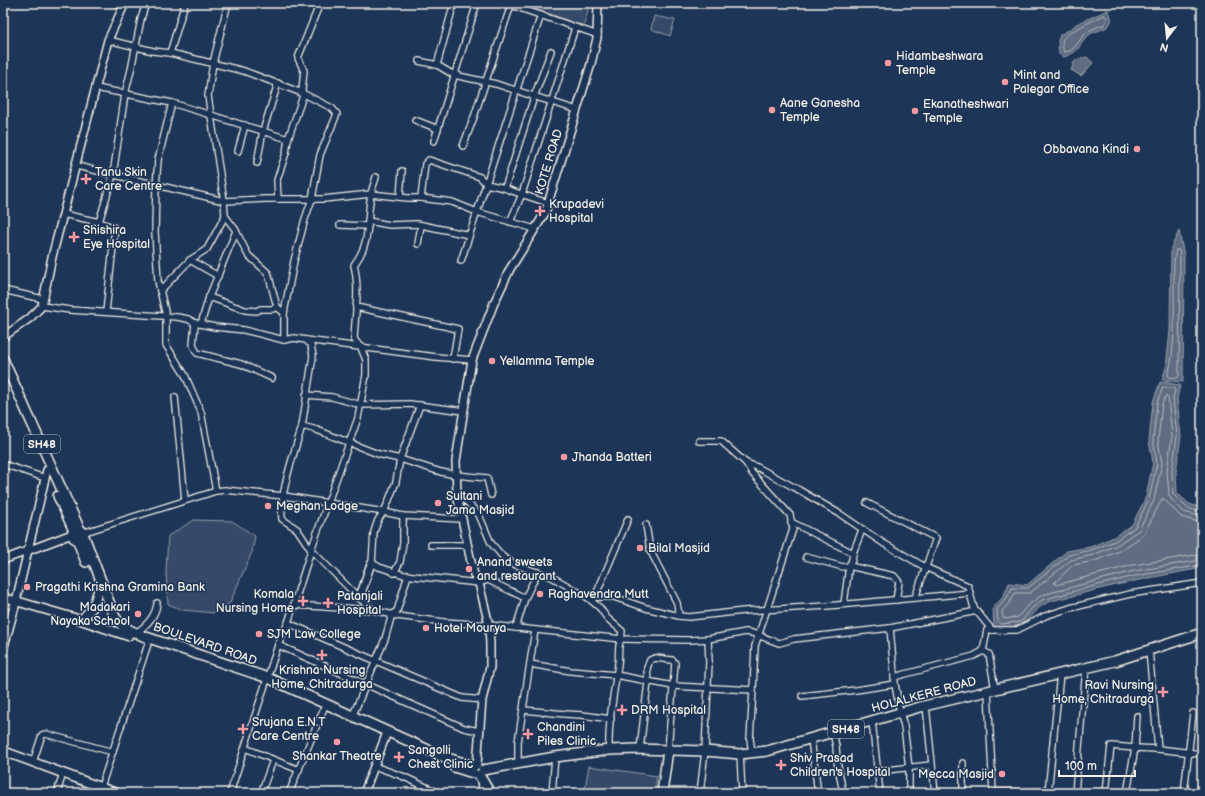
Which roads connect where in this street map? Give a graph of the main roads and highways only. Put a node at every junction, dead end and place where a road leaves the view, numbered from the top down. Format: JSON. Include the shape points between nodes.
{"nodes":[{"id":1,"x":4,"y":365,"type":"edge"},
{"id":2,"x":3,"y":376,"type":"edge"},
{"id":3,"x":48,"y":472,"type":"junction"},
{"id":4,"x":78,"y":534,"type":"junction"},
{"id":5,"x":98,"y":591,"type":"junction"},
{"id":6,"x":81,"y":620,"type":"junction"},
{"id":7,"x":1202,"y":633,"type":"edge"},
{"id":8,"x":131,"y":634,"type":"junction"},
{"id":9,"x":3,"y":648,"type":"edge"},
{"id":10,"x":267,"y":681,"type":"junction"},
{"id":11,"x":668,"y":750,"type":"junction"},
{"id":12,"x":3,"y":751,"type":"edge"},
{"id":13,"x":478,"y":772,"type":"junction"},
{"id":14,"x":116,"y":793,"type":"edge"},
{"id":15,"x":481,"y":793,"type":"edge"},
{"id":16,"x":490,"y":793,"type":"edge"},
{"id":17,"x":662,"y":793,"type":"edge"}],
"edges":[{"from":1,"to":3,"type":"main road","number":"SH48"},
{"from":2,"to":3,"type":"main road","number":"SH48"},
{"from":3,"to":4,"type":"main road","number":"SH48"},
{"from":4,"to":5,"type":"main road","number":"SH48"},
{"from":4,"to":8,"type":"main road","number":"SH48","via":[[114,615]]},
{"from":5,"to":6,"type":"main road","via":[[90,611]]},
{"from":5,"to":8,"type":"main road","number":"SH48","via":[[115,627]]},
{"from":6,"to":8,"type":"main road"},
{"from":6,"to":9,"type":"main road","via":[[16,601]]},
{"from":7,"to":11,"type":"main road","name":"HOLALKERE ROAD","number":"SH48","via":[[1115,661],[926,706],[767,751],[740,754]]},
{"from":8,"to":10,"type":"main road","name":"BOULEVARD ROAD","number":"SH48"},
{"from":8,"to":10,"type":"main road","name":"BOULEVARD ROAD","number":"SH48","via":[[148,644]]},
{"from":10,"to":13,"type":"main road","name":"BOULEVARD ROAD","number":"SH48","via":[[353,715]]},
{"from":10,"to":13,"type":"main road","name":"BOULEVARD ROAD","number":"SH48","via":[[452,766]]},
{"from":11,"to":13,"type":"main road","name":"HOLALKERE ROAD","number":"SH48","via":[[609,750],[555,757]]},
{"from":11,"to":17,"type":"main road"},
{"from":12,"to":14,"type":"main road"},
{"from":13,"to":15,"type":"main road"},
{"from":13,"to":16,"type":"main road"}]}
